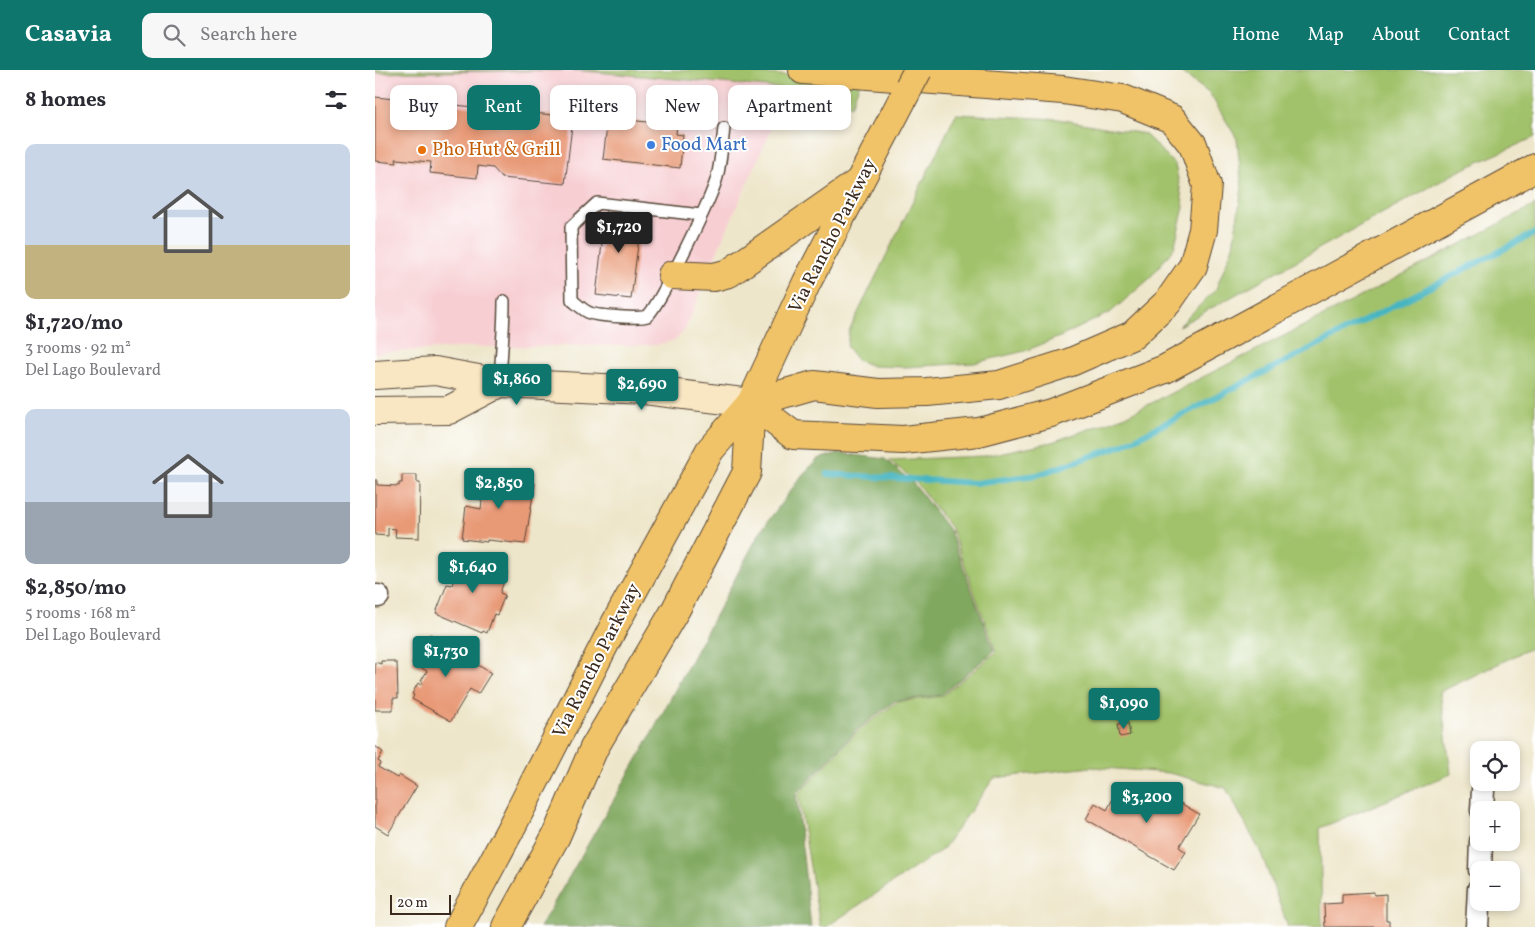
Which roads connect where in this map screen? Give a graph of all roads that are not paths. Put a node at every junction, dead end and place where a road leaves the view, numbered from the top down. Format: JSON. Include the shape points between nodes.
{"nodes":[{"id":1,"x":803,"y":70,"type":"edge"},
{"id":2,"x":914,"y":79,"type":"edge"},
{"id":3,"x":724,"y":128,"type":"dead end"},
{"id":4,"x":1535,"y":168,"type":"edge"},
{"id":5,"x":861,"y":180,"type":"junction"},
{"id":6,"x":701,"y":215,"type":"junction"},
{"id":7,"x":672,"y":275,"type":"junction"},
{"id":8,"x":504,"y":301,"type":"dead end"},
{"id":9,"x":375,"y":375,"type":"edge"},
{"id":10,"x":500,"y":383,"type":"junction"},
{"id":11,"x":375,"y":402,"type":"edge"},
{"id":12,"x":751,"y":403,"type":"junction"},
{"id":13,"x":375,"y":411,"type":"edge"},
{"id":14,"x":1478,"y":911,"type":"edge"},
{"id":15,"x":458,"y":927,"type":"edge"},
{"id":16,"x":506,"y":927,"type":"edge"},
{"id":17,"x":1477,"y":927,"type":"edge"}],
"edges":[{"from":1,"to":12,"type":"main road","via":[[1063,90],[1123,99],[1172,119],[1193,145],[1207,186],[1203,230],[1193,266],[1168,302],[1133,334],[1071,362],[999,384],[927,392],[877,393],[814,385]]},
{"from":2,"to":5,"type":"main road","name":"Via Rancho Parkway"},
{"from":3,"to":6,"type":"lane","via":[[717,177]]},
{"from":4,"to":12,"type":"main road","via":[[1165,369],[1051,413],[979,432],[903,440],[793,435]]},
{"from":5,"to":7,"type":"main road","via":[[729,273],[714,277]]},
{"from":5,"to":12,"type":"main road","name":"Via Rancho Parkway","via":[[807,282]]},
{"from":6,"to":7,"type":"lane"},
{"from":6,"to":7,"type":"lane","via":[[597,203],[571,227],[572,300],[590,313],[639,318],[647,315],[655,307]]},
{"from":8,"to":10,"type":"lane"},
{"from":9,"to":10,"type":"main road","via":[[435,370]]},
{"from":10,"to":11,"type":"main road","via":[[468,389],[394,394]]},
{"from":10,"to":12,"type":"main road","via":[[644,390]]},
{"from":10,"to":13,"type":"main road","via":[[449,410]]},
{"from":12,"to":15,"type":"main road","name":"Via Rancho Parkway","via":[[710,450],[615,624]]},
{"from":12,"to":16,"type":"main road","name":"Via Rancho Parkway","via":[[747,472],[676,609],[594,748],[556,836]]},
{"from":14,"to":17,"type":"street"}]}
